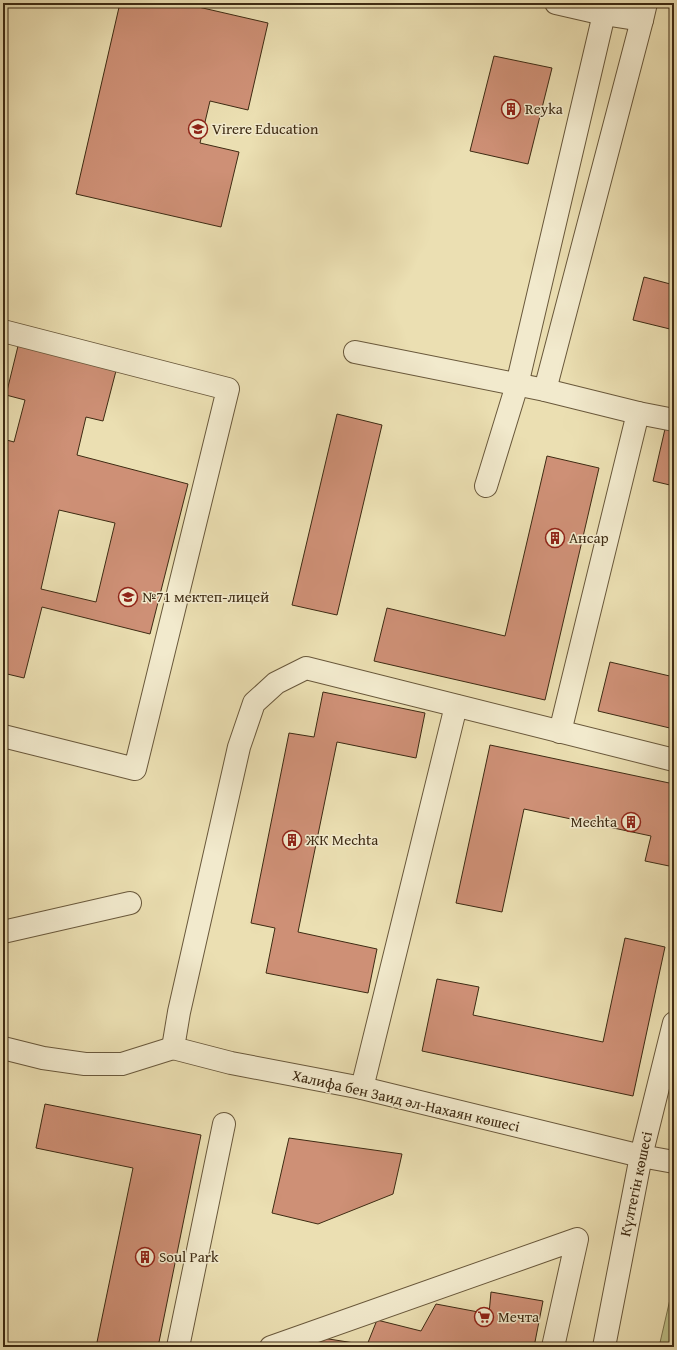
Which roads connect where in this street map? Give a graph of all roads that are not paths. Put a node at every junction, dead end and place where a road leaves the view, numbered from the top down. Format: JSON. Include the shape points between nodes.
{"nodes":[{"id":1,"x":556,"y":3,"type":"edge"},
{"id":2,"x":644,"y":11,"type":"edge"},
{"id":3,"x":604,"y":14,"type":"junction"},
{"id":4,"x":3,"y":331,"type":"edge"},
{"id":5,"x":355,"y":352,"type":"dead end"},
{"id":6,"x":517,"y":384,"type":"junction"},
{"id":7,"x":545,"y":390,"type":"junction"},
{"id":8,"x":638,"y":413,"type":"junction"},
{"id":9,"x":674,"y":420,"type":"edge"},
{"id":10,"x":486,"y":486,"type":"dead end"},
{"id":11,"x":456,"y":706,"type":"junction"},
{"id":12,"x":560,"y":732,"type":"junction"},
{"id":13,"x":3,"y":736,"type":"edge"},
{"id":14,"x":674,"y":760,"type":"edge"},
{"id":15,"x":130,"y":903,"type":"dead end"},
{"id":16,"x":3,"y":932,"type":"edge"},
{"id":17,"x":674,"y":1023,"type":"edge"},
{"id":18,"x":3,"y":1048,"type":"edge"},
{"id":19,"x":173,"y":1048,"type":"junction"},
{"id":20,"x":362,"y":1088,"type":"junction"},
{"id":21,"x":224,"y":1124,"type":"dead end"},
{"id":22,"x":641,"y":1156,"type":"junction"},
{"id":23,"x":674,"y":1162,"type":"edge"},
{"id":24,"x":178,"y":1347,"type":"edge"},
{"id":25,"x":271,"y":1347,"type":"edge"},
{"id":26,"x":553,"y":1347,"type":"edge"},
{"id":27,"x":604,"y":1347,"type":"edge"}],
"edges":[{"from":1,"to":3,"type":"street"},
{"from":2,"to":3,"type":"street"},
{"from":2,"to":7,"type":"street"},
{"from":3,"to":6,"type":"street"},
{"from":4,"to":13,"type":"street","via":[[228,389],[134,769]]},
{"from":5,"to":6,"type":"street"},
{"from":6,"to":7,"type":"street"},
{"from":6,"to":10,"type":"street"},
{"from":7,"to":8,"type":"street"},
{"from":8,"to":9,"type":"street"},
{"from":8,"to":12,"type":"street"},
{"from":11,"to":12,"type":"street"},
{"from":11,"to":19,"type":"street","via":[[306,668],[276,683],[254,703],[239,747],[178,1012]]},
{"from":11,"to":20,"type":"street"},
{"from":12,"to":14,"type":"street"},
{"from":15,"to":16,"type":"street"},
{"from":17,"to":22,"type":"street","name":"Күлтегін көшесі"},
{"from":18,"to":19,"type":"street","via":[[43,1058],[85,1064],[122,1064]]},
{"from":19,"to":20,"type":"street","name":"Халифа бен Заид әл-Нахаян көшесі","via":[[231,1063]]},
{"from":20,"to":22,"type":"street","name":"Халифа бен Заид әл-Нахаян көшесі"},
{"from":21,"to":24,"type":"street"},
{"from":22,"to":23,"type":"street","name":"Халифа бен Заид әл-Нахаян көшесі"},
{"from":22,"to":27,"type":"street","name":"Күлтегін көшесі"},
{"from":25,"to":26,"type":"street","via":[[577,1239]]}]}
